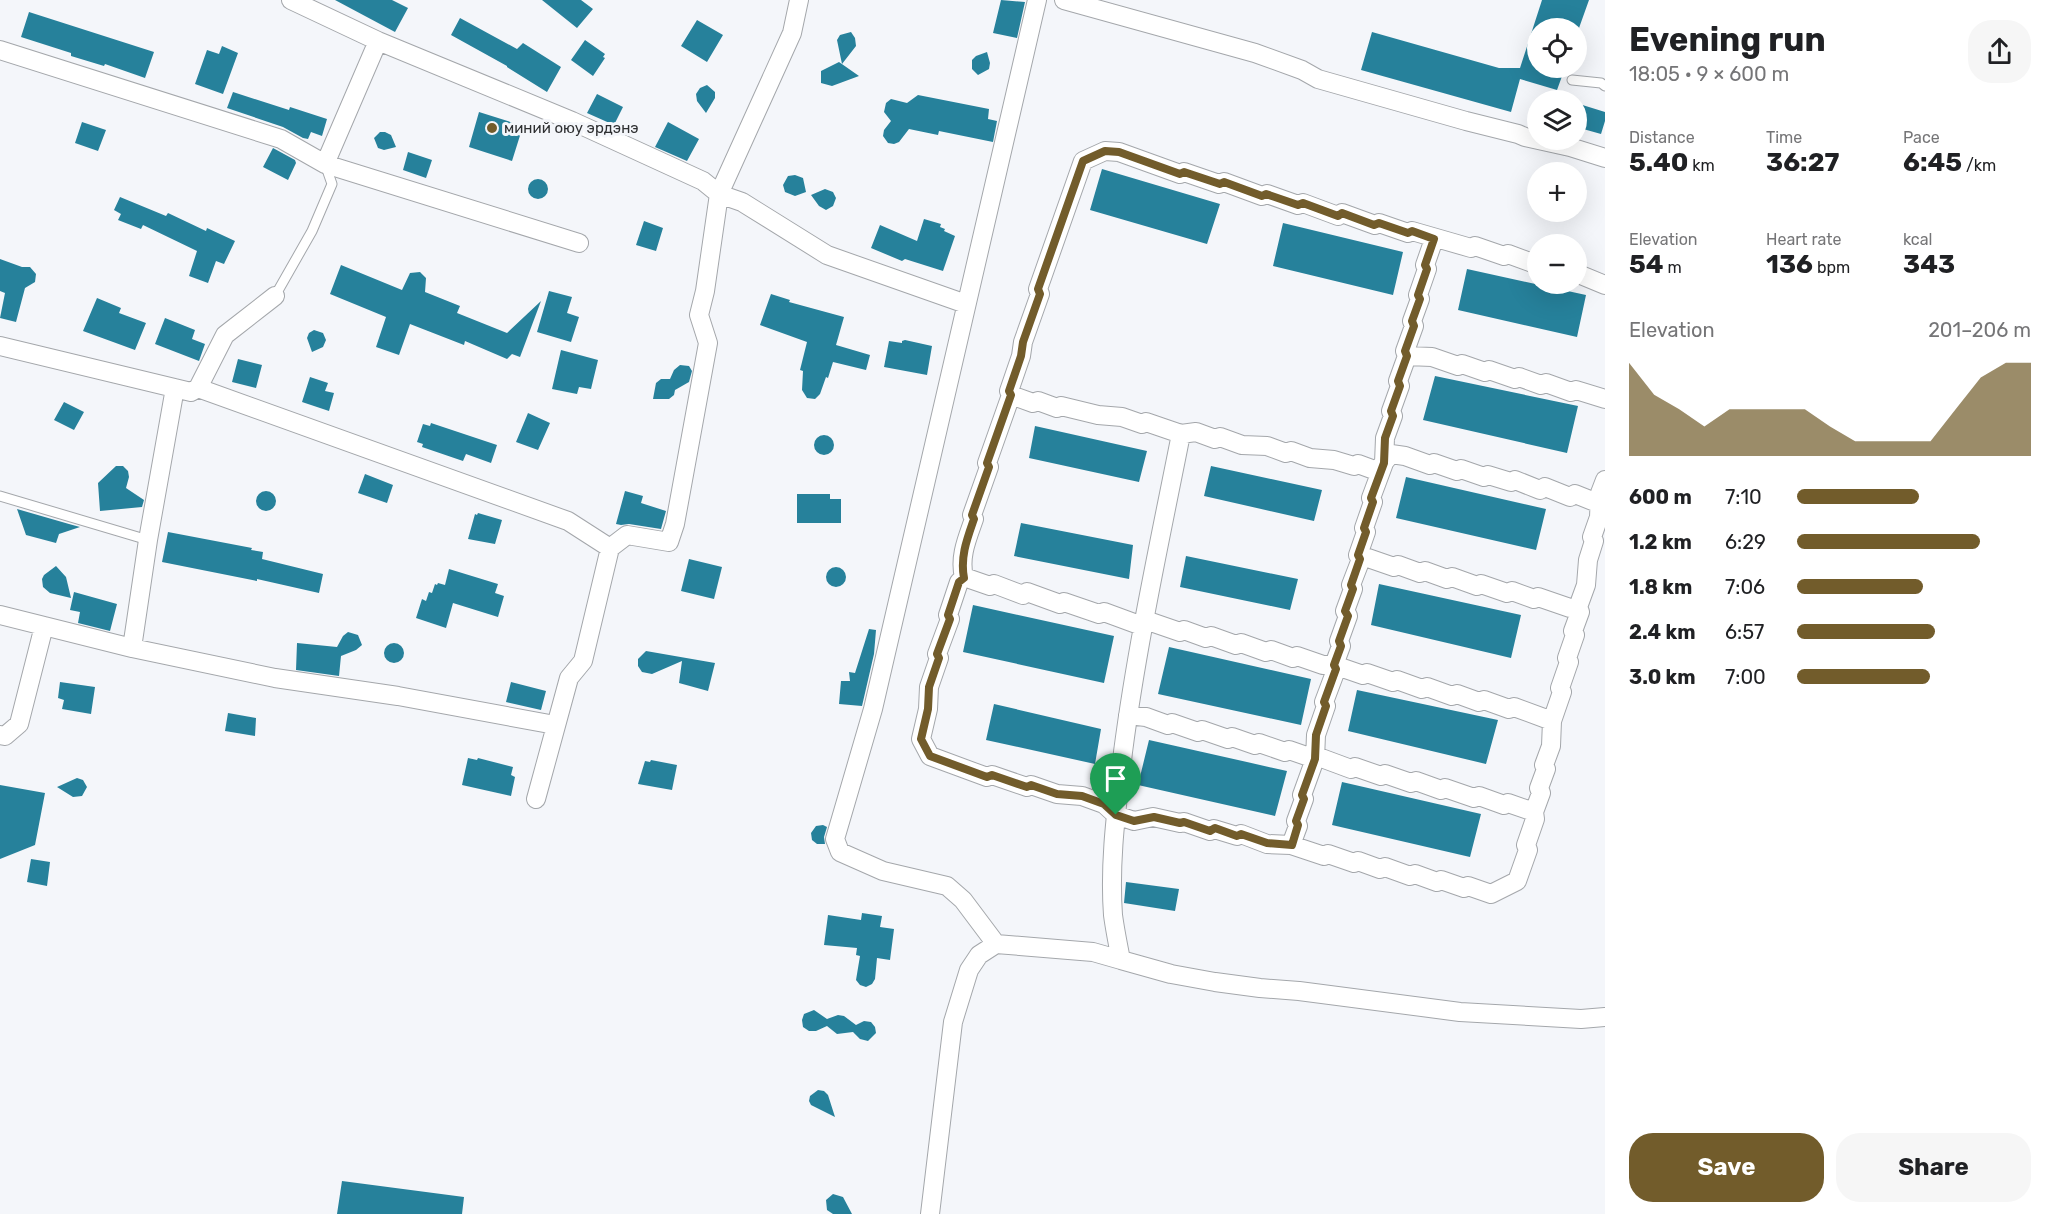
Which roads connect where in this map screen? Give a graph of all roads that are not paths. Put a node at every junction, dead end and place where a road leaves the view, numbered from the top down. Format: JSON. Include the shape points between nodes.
{"nodes":[{"id":1,"x":291,"y":0,"type":"edge"},
{"id":2,"x":799,"y":0,"type":"edge"},
{"id":3,"x":1036,"y":0,"type":"edge"},
{"id":4,"x":1064,"y":0,"type":"edge"},
{"id":5,"x":378,"y":41,"type":"junction"},
{"id":6,"x":0,"y":50,"type":"edge"},
{"id":7,"x":1572,"y":80,"type":"dead end"},
{"id":8,"x":1605,"y":86,"type":"edge"},
{"id":9,"x":1605,"y":158,"type":"edge"},
{"id":10,"x":325,"y":164,"type":"junction"},
{"id":11,"x":719,"y":194,"type":"junction"},
{"id":12,"x":1434,"y":239,"type":"junction"},
{"id":13,"x":579,"y":243,"type":"dead end"},
{"id":14,"x":1527,"y":261,"type":"edge"},
{"id":15,"x":1587,"y":278,"type":"edge"},
{"id":16,"x":1605,"y":285,"type":"edge"},
{"id":17,"x":275,"y":296,"type":"joint"},
{"id":18,"x":966,"y":304,"type":"junction"},
{"id":19,"x":0,"y":346,"type":"edge"},
{"id":20,"x":1407,"y":356,"type":"junction"},
{"id":21,"x":175,"y":388,"type":"junction"},
{"id":22,"x":198,"y":388,"type":"junction"},
{"id":23,"x":1011,"y":395,"type":"junction"},
{"id":24,"x":1605,"y":399,"type":"edge"},
{"id":25,"x":1181,"y":434,"type":"junction"},
{"id":26,"x":1384,"y":463,"type":"junction"},
{"id":27,"x":1605,"y":480,"type":"edge"},
{"id":28,"x":0,"y":496,"type":"edge"},
{"id":29,"x":1600,"y":504,"type":"junction"},
{"id":30,"x":148,"y":540,"type":"junction"},
{"id":31,"x":610,"y":548,"type":"junction"},
{"id":32,"x":1360,"y":559,"type":"junction"},
{"id":33,"x":964,"y":578,"type":"junction"},
{"id":34,"x":1578,"y":608,"type":"junction"},
{"id":35,"x":0,"y":615,"type":"edge"},
{"id":36,"x":45,"y":626,"type":"junction"},
{"id":37,"x":1142,"y":626,"type":"junction"},
{"id":38,"x":132,"y":648,"type":"junction"},
{"id":39,"x":1334,"y":665,"type":"junction"},
{"id":40,"x":1128,"y":715,"type":"junction"},
{"id":41,"x":1552,"y":721,"type":"junction"},
{"id":42,"x":555,"y":725,"type":"junction"},
{"id":43,"x":0,"y":735,"type":"edge"},
{"id":44,"x":1315,"y":759,"type":"junction"},
{"id":45,"x":536,"y":799,"type":"dead end"},
{"id":46,"x":1534,"y":812,"type":"junction"},
{"id":47,"x":1116,"y":815,"type":"junction"},
{"id":48,"x":1292,"y":845,"type":"junction"},
{"id":49,"x":996,"y":944,"type":"junction"},
{"id":50,"x":1121,"y":960,"type":"junction"},
{"id":51,"x":1605,"y":1017,"type":"edge"},
{"id":52,"x":930,"y":1214,"type":"edge"}],
"edges":[{"from":1,"to":5,"type":"street"},
{"from":2,"to":11,"type":"street","via":[[792,33]]},
{"from":3,"to":18,"type":"street"},
{"from":4,"to":9,"type":"street","via":[[1255,52],[1318,79]]},
{"from":5,"to":10,"type":"street"},
{"from":5,"to":11,"type":"street","via":[[572,121],[703,181]]},
{"from":6,"to":10,"type":"street","via":[[281,139]]},
{"from":7,"to":8,"type":"lane"},
{"from":10,"to":13,"type":"street"},
{"from":10,"to":17,"type":"lane","via":[[332,184],[312,231]]},
{"from":11,"to":18,"type":"street","via":[[742,202],[827,255]]},
{"from":11,"to":31,"type":"street","via":[[699,315],[708,343],[675,524],[669,542],[627,535]]},
{"from":12,"to":14,"type":"street"},
{"from":12,"to":20,"type":"street","via":[[1405,351]]},
{"from":12,"to":23,"type":"street","via":[[1105,151],[1083,161],[1038,289],[1040,294],[1023,342]]},
{"from":15,"to":16,"type":"street"},
{"from":17,"to":22,"type":"street","via":[[225,335]]},
{"from":18,"to":49,"type":"street","via":[[873,709],[836,839],[840,852],[883,871],[947,886],[963,900]]},
{"from":19,"to":21,"type":"street"},
{"from":20,"to":24,"type":"street","via":[[1432,357]]},
{"from":20,"to":26,"type":"street","via":[[1385,438]]},
{"from":21,"to":22,"type":"street","via":[[191,392]]},
{"from":21,"to":30,"type":"street"},
{"from":22,"to":31,"type":"street","via":[[568,521]]},
{"from":23,"to":25,"type":"street","via":[[1057,408],[1146,422]]},
{"from":23,"to":33,"type":"street","via":[[972,515],[962,565]]},
{"from":25,"to":26,"type":"street","via":[[1196,432],[1242,445],[1267,446],[1377,471]]},
{"from":25,"to":37,"type":"street"},
{"from":26,"to":29,"type":"street","via":[[1390,454],[1405,456],[1484,477],[1515,480],[1540,490],[1545,487],[1570,496],[1575,494]]},
{"from":26,"to":32,"type":"street","via":[[1371,498]]},
{"from":27,"to":29,"type":"street"},
{"from":28,"to":30,"type":"lane"},
{"from":29,"to":34,"type":"street","via":[[1586,585]]},
{"from":30,"to":38,"type":"street"},
{"from":31,"to":42,"type":"street","via":[[583,661],[569,678]]},
{"from":32,"to":34,"type":"street"},
{"from":32,"to":39,"type":"street"},
{"from":33,"to":37,"type":"street","via":[[1099,614],[1104,612]]},
{"from":33,"to":47,"type":"street","via":[[959,582],[948,615],[929,687],[921,739],[930,756],[987,777],[1082,796],[1104,804]]},
{"from":34,"to":41,"type":"street","via":[[1569,662]]},
{"from":35,"to":36,"type":"street"},
{"from":36,"to":38,"type":"street"},
{"from":36,"to":43,"type":"street","via":[[19,724]]},
{"from":37,"to":39,"type":"street","via":[[1151,622],[1179,632]]},
{"from":37,"to":40,"type":"street"},
{"from":38,"to":42,"type":"street","via":[[275,678]]},
{"from":39,"to":41,"type":"street","via":[[1452,696],[1514,707]]},
{"from":39,"to":44,"type":"street","via":[[1316,735]]},
{"from":40,"to":44,"type":"street"},
{"from":40,"to":47,"type":"street"},
{"from":41,"to":46,"type":"street","via":[[1551,746]]},
{"from":42,"to":45,"type":"street"},
{"from":44,"to":46,"type":"street","via":[[1316,756],[1351,769],[1355,766],[1381,776],[1416,781]]},
{"from":44,"to":48,"type":"street","via":[[1302,795]]},
{"from":46,"to":48,"type":"street","via":[[1528,850],[1517,881],[1491,894],[1324,856]]},
{"from":47,"to":48,"type":"street","via":[[1134,821],[1154,817],[1184,822],[1210,831],[1215,828],[1267,843]]},
{"from":47,"to":50,"type":"street","via":[[1113,916]]},
{"from":49,"to":50,"type":"street","via":[[1093,952]]},
{"from":49,"to":52,"type":"street","via":[[979,955],[969,970],[953,1022]]},
{"from":50,"to":51,"type":"street","via":[[1215,982],[1460,1012]]}]}
